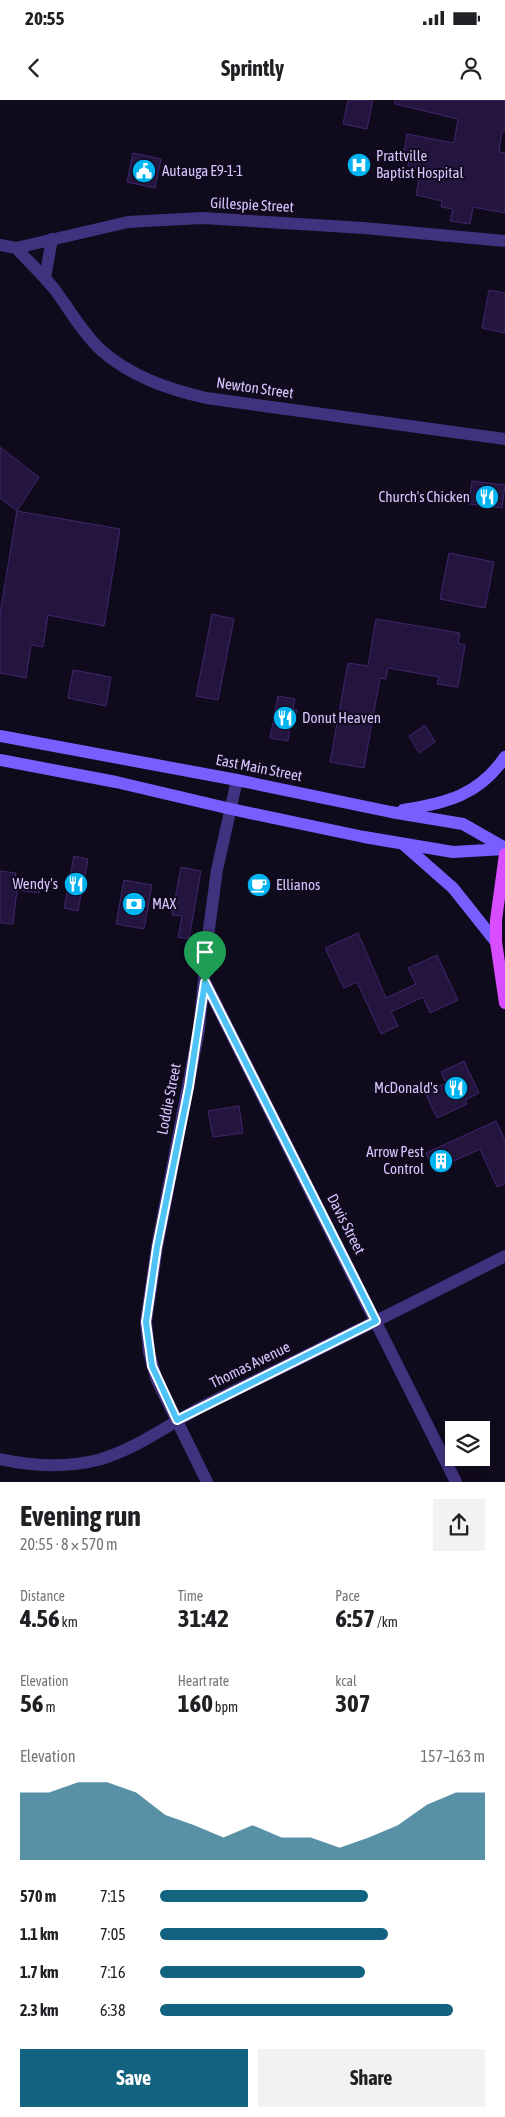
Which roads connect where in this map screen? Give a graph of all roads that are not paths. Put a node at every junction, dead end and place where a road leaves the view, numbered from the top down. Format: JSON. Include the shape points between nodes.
{"nodes":[{"id":1,"x":52,"y":239,"type":"junction"},
{"id":2,"x":505,"y":241,"type":"edge"},
{"id":3,"x":0,"y":246,"type":"edge"},
{"id":4,"x":16,"y":248,"type":"junction"},
{"id":5,"x":45,"y":278,"type":"junction"},
{"id":6,"x":505,"y":439,"type":"edge"},
{"id":7,"x":0,"y":736,"type":"edge"},
{"id":8,"x":505,"y":756,"type":"edge"},
{"id":9,"x":0,"y":760,"type":"edge"},
{"id":10,"x":237,"y":780,"type":"junction"},
{"id":11,"x":230,"y":809,"type":"junction"},
{"id":12,"x":391,"y":812,"type":"junction"},
{"id":13,"x":403,"y":844,"type":"junction"},
{"id":14,"x":505,"y":849,"type":"edge"},
{"id":15,"x":505,"y":854,"type":"edge"},
{"id":16,"x":496,"y":942,"type":"junction"},
{"id":17,"x":205,"y":982,"type":"junction"},
{"id":18,"x":505,"y":1002,"type":"edge"},
{"id":19,"x":505,"y":1256,"type":"edge"},
{"id":20,"x":376,"y":1321,"type":"junction"},
{"id":21,"x":177,"y":1420,"type":"junction"},
{"id":22,"x":0,"y":1460,"type":"edge"},
{"id":23,"x":207,"y":1482,"type":"edge"},
{"id":24,"x":456,"y":1482,"type":"edge"}],
"edges":[{"from":1,"to":2,"type":"street","name":"Gillespie Street","via":[[128,222],[202,218]]},
{"from":1,"to":4,"type":"street","name":"Gillespie Street"},
{"from":1,"to":5,"type":"street"},
{"from":3,"to":4,"type":"street","name":"Gillespie Street"},
{"from":4,"to":5,"type":"street","name":"Newton Street"},
{"from":5,"to":6,"type":"street","name":"Newton Street","via":[[101,349],[136,374],[177,391],[206,398]]},
{"from":7,"to":10,"type":"main road","name":"East Main Street"},
{"from":8,"to":12,"type":"main road","via":[[492,774],[469,792],[440,803]]},
{"from":9,"to":11,"type":"main road","name":"East Main Street","via":[[116,782]]},
{"from":10,"to":11,"type":"street","name":"Loddie Street"},
{"from":10,"to":12,"type":"main road","name":"East Main Street"},
{"from":11,"to":13,"type":"main road","name":"East Main Street"},
{"from":11,"to":17,"type":"street","name":"Loddie Street","via":[[217,870]]},
{"from":12,"to":14,"type":"main road","name":"East Main Street","via":[[463,824]]},
{"from":13,"to":14,"type":"main road","name":"East Main Street","via":[[453,852]]},
{"from":13,"to":16,"type":"main road","via":[[453,888]]},
{"from":15,"to":16,"type":"main road"},
{"from":16,"to":18,"type":"main road"},
{"from":17,"to":20,"type":"street","name":"Davis Street"},
{"from":17,"to":21,"type":"street","name":"Loddie Street","via":[[146,1322],[152,1366]]},
{"from":19,"to":20,"type":"street","name":"Thomas Avenue"},
{"from":20,"to":21,"type":"street","name":"Thomas Avenue"},
{"from":20,"to":24,"type":"street","name":"Davis Street"},
{"from":21,"to":22,"type":"street","name":"Thomas Avenue","via":[[128,1448],[85,1463],[40,1465]]},
{"from":21,"to":23,"type":"street","name":"Loddie Street"}]}
